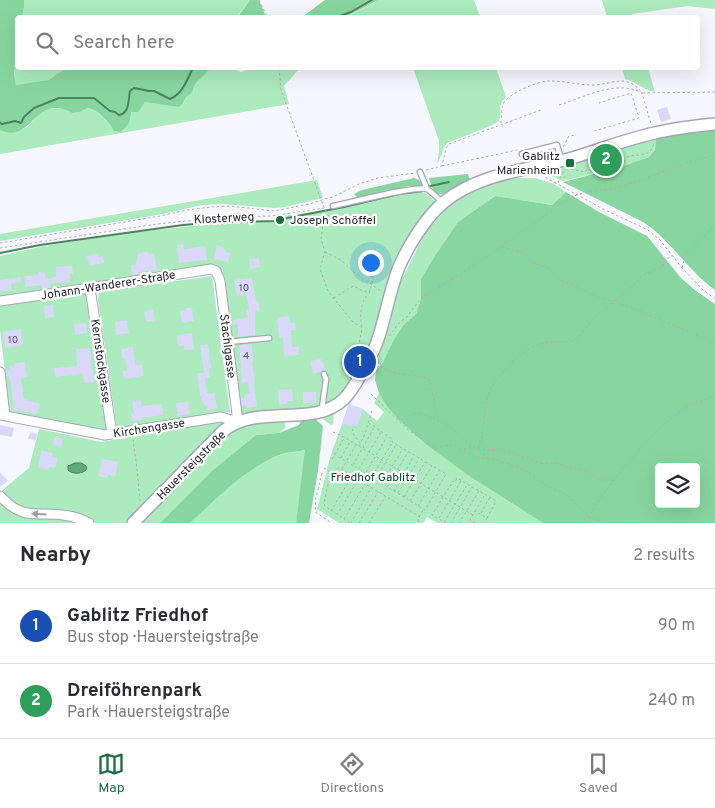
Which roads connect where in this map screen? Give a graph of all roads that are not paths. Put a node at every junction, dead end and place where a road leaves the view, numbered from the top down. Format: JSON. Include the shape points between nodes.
{"nodes":[{"id":1,"x":715,"y":124,"type":"edge"},
{"id":2,"x":522,"y":154,"type":"road end"},
{"id":3,"x":564,"y":163,"type":"junction"},
{"id":4,"x":420,"y":172,"type":"road end"},
{"id":5,"x":427,"y":189,"type":"junction"},
{"id":6,"x":444,"y":202,"type":"junction"},
{"id":7,"x":334,"y":206,"type":"dead end"},
{"id":8,"x":216,"y":271,"type":"joint"},
{"id":9,"x":90,"y":288,"type":"junction"},
{"id":10,"x":0,"y":301,"type":"edge"},
{"id":11,"x":269,"y":338,"type":"dead end"},
{"id":12,"x":228,"y":342,"type":"junction"},
{"id":13,"x":0,"y":372,"type":"edge"},
{"id":14,"x":324,"y":374,"type":"dead end"},
{"id":15,"x":322,"y":411,"type":"junction"},
{"id":16,"x":3,"y":416,"type":"edge"},
{"id":17,"x":238,"y":422,"type":"junction"},
{"id":18,"x":112,"y":434,"type":"junction"},
{"id":19,"x":0,"y":496,"type":"edge"},
{"id":20,"x":137,"y":519,"type":"edge"},
{"id":21,"x":90,"y":523,"type":"edge"}],
"edges":[{"from":1,"to":3,"type":"street","name":"Hauersteigstraße","via":[[654,133]]},
{"from":2,"to":3,"type":"lane","via":[[557,145]]},
{"from":3,"to":6,"type":"street","name":"Hauersteigstraße","via":[[497,176],[479,182]]},
{"from":4,"to":5,"type":"lane"},
{"from":5,"to":6,"type":"lane"},
{"from":5,"to":7,"type":"lane"},
{"from":6,"to":15,"type":"street","name":"Hauersteigstraße","via":[[426,223],[399,268],[379,337],[366,365],[343,399]]},
{"from":8,"to":9,"type":"street","name":"Johann-Wanderer-Straße","via":[[211,269]]},
{"from":8,"to":12,"type":"street","name":"Stachlgasse"},
{"from":9,"to":10,"type":"street","name":"Johann-Wanderer-Straße"},
{"from":9,"to":18,"type":"street","name":"Kernstockgasse"},
{"from":11,"to":12,"type":"lane"},
{"from":12,"to":17,"type":"street","name":"Stachlgasse"},
{"from":13,"to":16,"type":"street"},
{"from":14,"to":15,"type":"lane"},
{"from":15,"to":17,"type":"street","name":"Hauersteigstraße","via":[[262,416]]},
{"from":16,"to":18,"type":"street","name":"Kirchengasse"},
{"from":17,"to":18,"type":"street","name":"Kirchengasse","via":[[221,417]]},
{"from":17,"to":20,"type":"street","name":"Hauersteigstraße","via":[[222,432]]},
{"from":21,"to":19,"type":"street","one_way":true,"via":[[67,515],[23,512]]}]}
